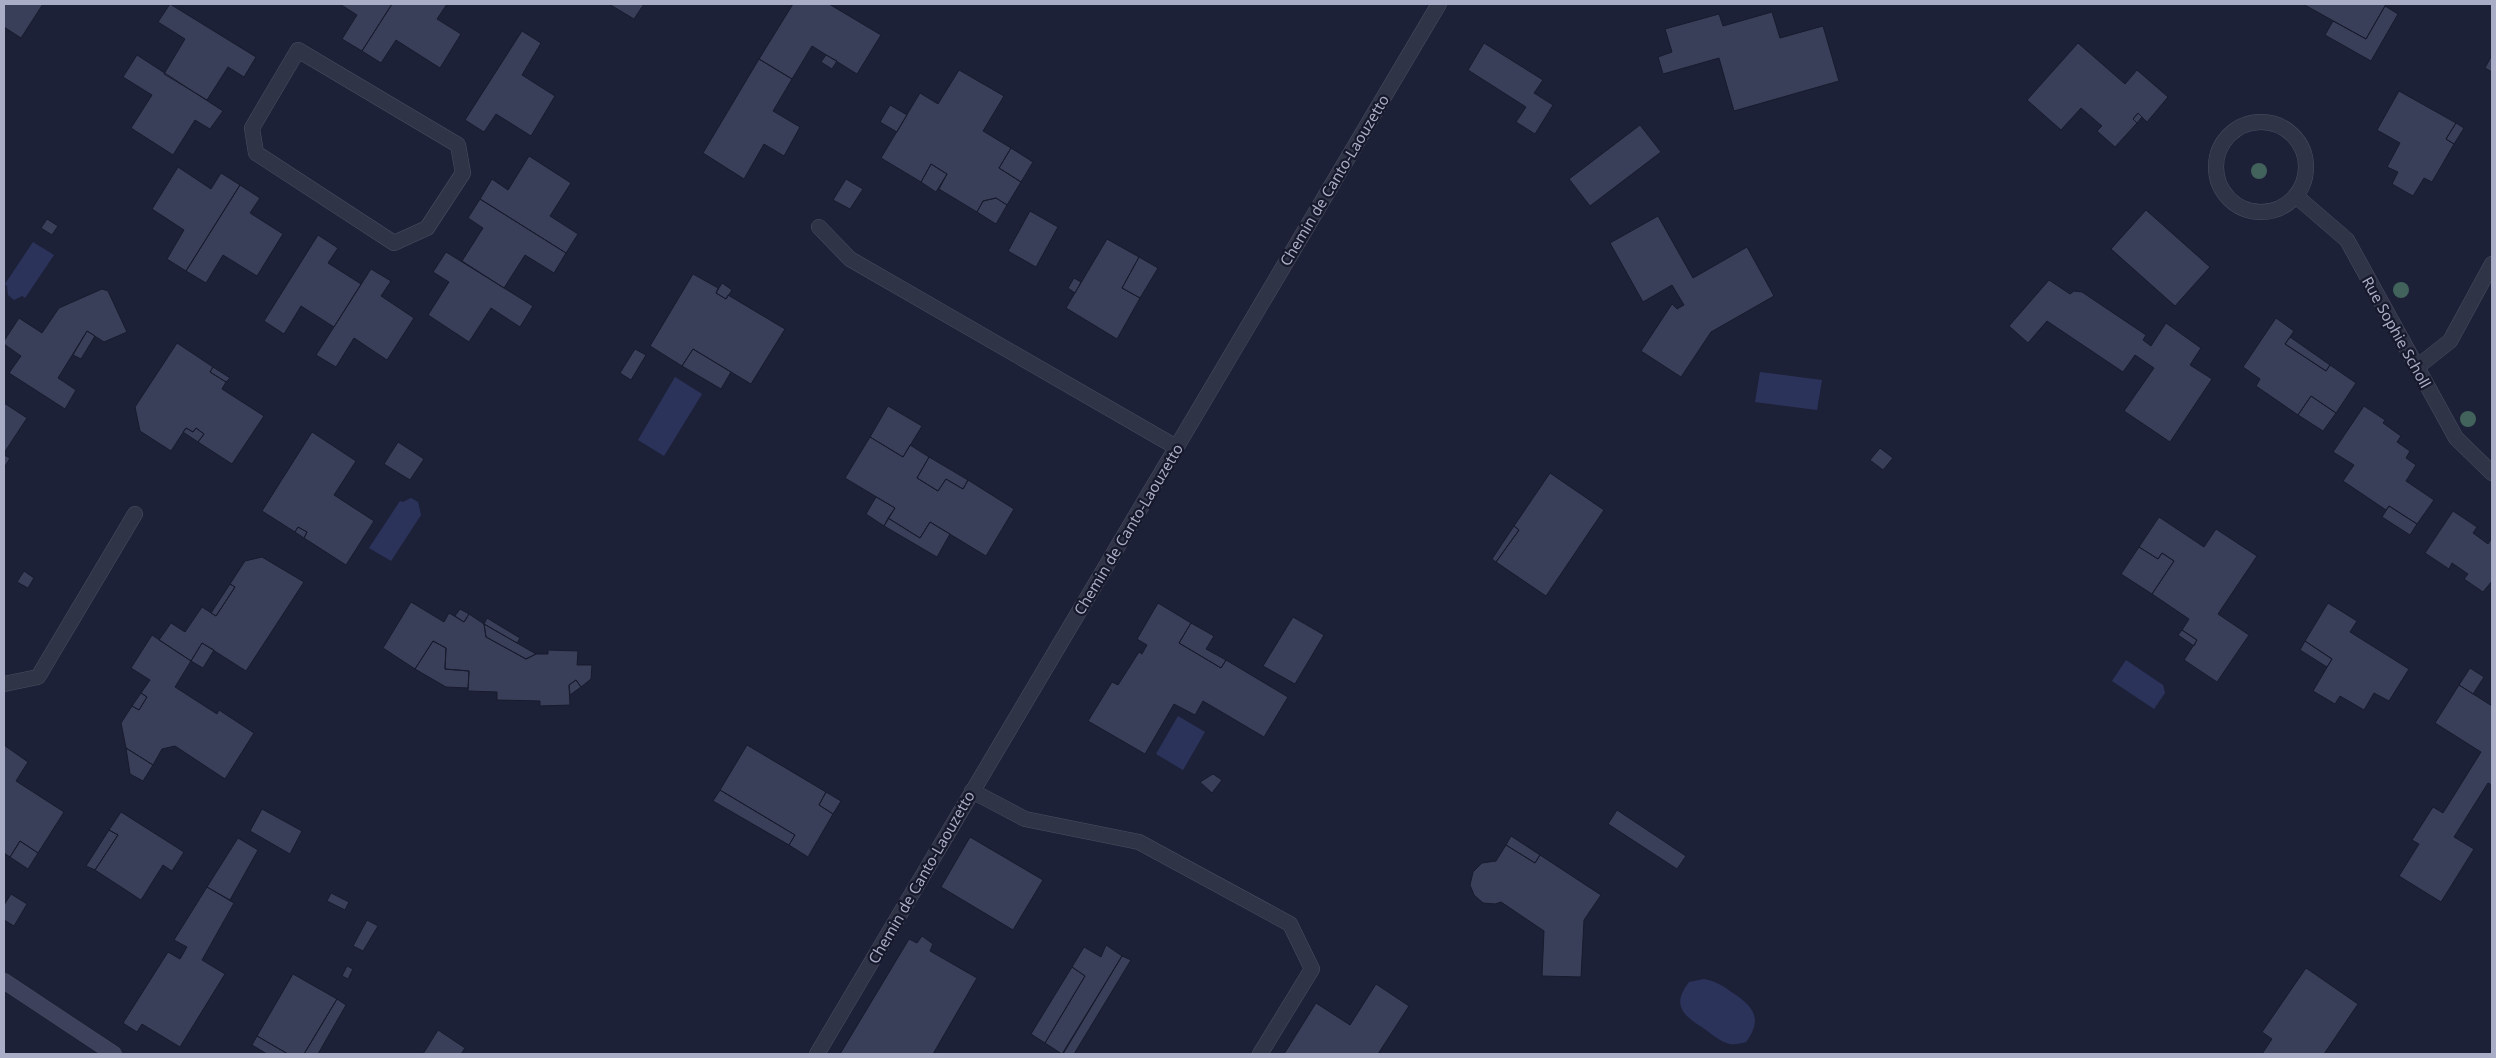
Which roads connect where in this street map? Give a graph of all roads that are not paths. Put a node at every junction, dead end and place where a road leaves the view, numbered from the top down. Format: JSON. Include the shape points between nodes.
{"nodes":[{"id":1,"x":1439,"y":4,"type":"edge"},
{"id":2,"x":298,"y":50,"type":"joint"},
{"id":3,"x":2296,"y":196,"type":"junction"},
{"id":4,"x":819,"y":226,"type":"dead end"},
{"id":5,"x":2492,"y":264,"type":"edge"},
{"id":6,"x":2417,"y":367,"type":"junction"},
{"id":7,"x":1176,"y":447,"type":"junction"},
{"id":8,"x":2492,"y":473,"type":"edge"},
{"id":9,"x":135,"y":514,"type":"dead end"},
{"id":10,"x":4,"y":684,"type":"edge"},
{"id":11,"x":972,"y":792,"type":"junction"},
{"id":12,"x":4,"y":981,"type":"edge"},
{"id":13,"x":114,"y":1054,"type":"edge"},
{"id":14,"x":817,"y":1054,"type":"edge"},
{"id":15,"x":1260,"y":1054,"type":"edge"}],
"edges":[{"from":1,"to":7,"type":"street","name":"Chemin de Canto-Laouzetto"},
{"from":2,"to":2,"type":"street","via":[[252,128],[256,153],[394,243],[427,228],[463,173],[458,145]]},
{"from":3,"to":3,"type":"street","via":[[2305,181],[2307,163],[2302,146],[2290,132],[2275,124],[2258,122],[2240,127],[2226,138],[2218,154],[2216,171],[2221,188],[2232,202],[2248,211],[2266,213],[2283,208]]},
{"from":3,"to":6,"type":"street","name":"Rue Sophie Scholl","via":[[2347,240]]},
{"from":4,"to":7,"type":"street","via":[[850,259]]},
{"from":5,"to":6,"type":"street","via":[[2450,342]]},
{"from":6,"to":8,"type":"street","name":"Rue Sophie Scholl","via":[[2456,438]]},
{"from":7,"to":11,"type":"street","name":"Chemin de Canto-Laouzetto"},
{"from":9,"to":10,"type":"street","via":[[38,677]]},
{"from":11,"to":14,"type":"street","name":"Chemin de Canto-Laouzetto"},
{"from":11,"to":15,"type":"street","via":[[1026,819],[1139,842],[1290,924],[1312,969]]},
{"from":12,"to":13,"type":"main road"}]}
